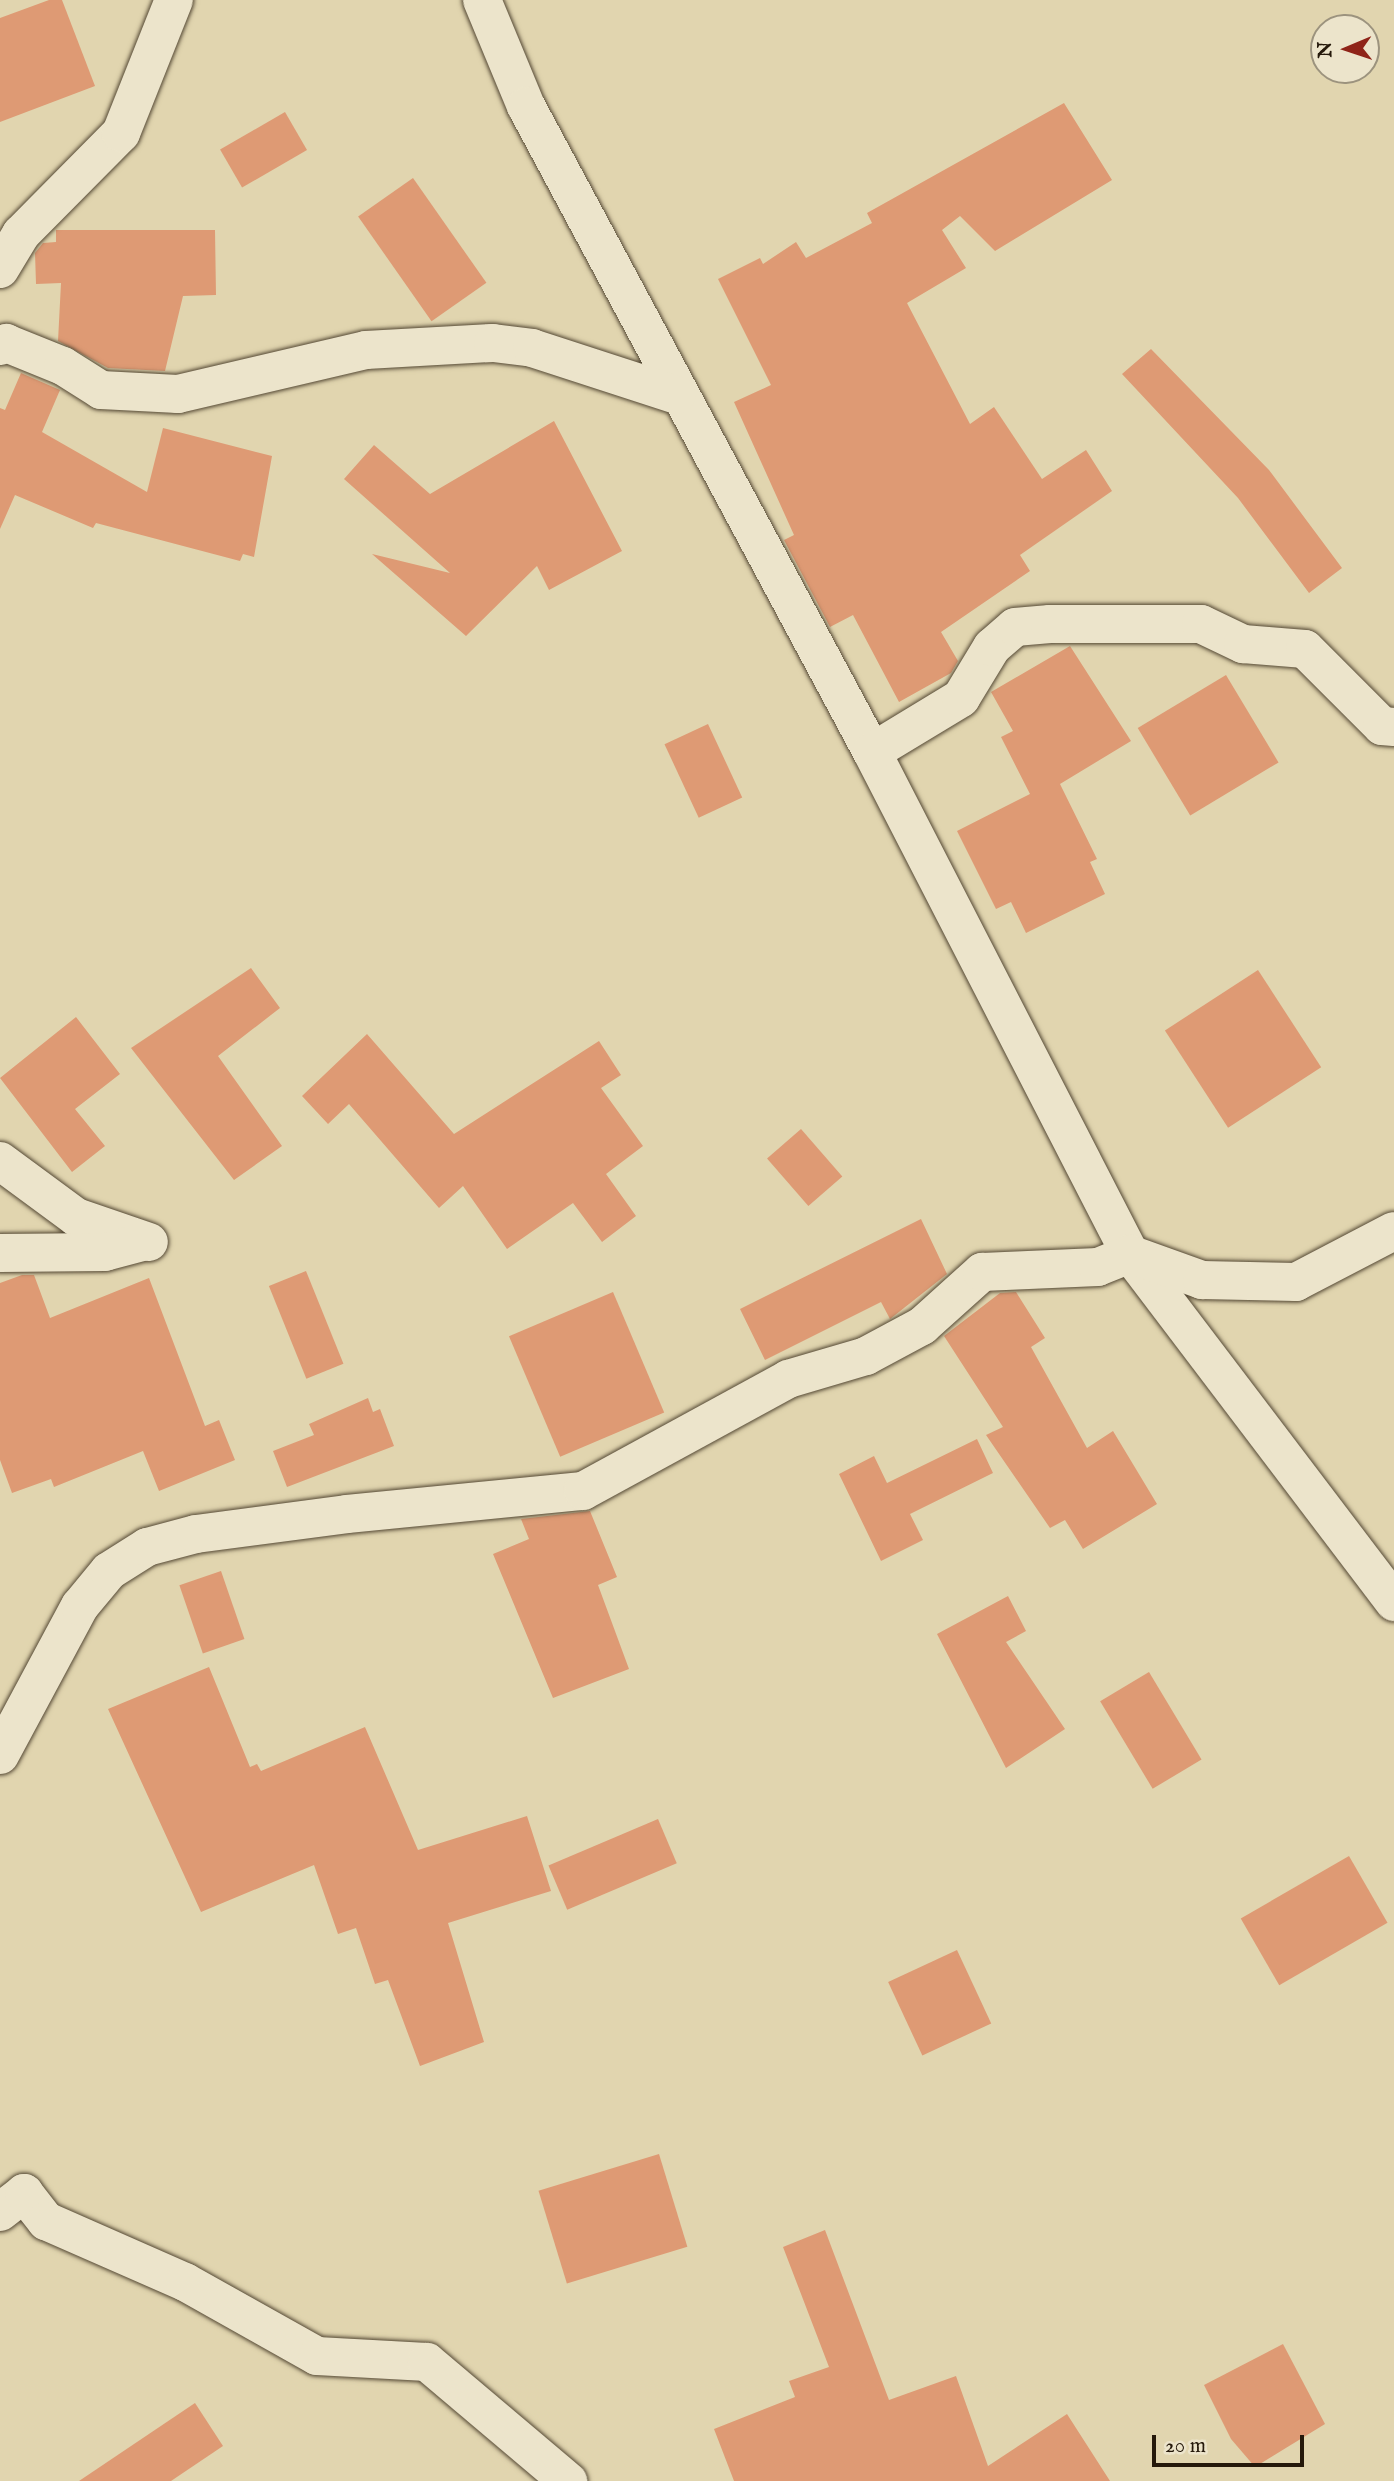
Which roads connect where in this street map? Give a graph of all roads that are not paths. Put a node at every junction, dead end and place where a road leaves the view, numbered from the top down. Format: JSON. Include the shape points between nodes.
{"nodes":[{"id":1,"x":174,"y":0,"type":"edge"},
{"id":2,"x":482,"y":0,"type":"edge"},
{"id":3,"x":0,"y":269,"type":"edge"},
{"id":4,"x":0,"y":346,"type":"edge"},
{"id":5,"x":677,"y":395,"type":"junction"},
{"id":6,"x":1394,"y":727,"type":"edge"},
{"id":7,"x":872,"y":752,"type":"junction"},
{"id":8,"x":0,"y":1161,"type":"edge"},
{"id":9,"x":1394,"y":1231,"type":"edge"},
{"id":10,"x":0,"y":1252,"type":"edge"},
{"id":11,"x":1130,"y":1254,"type":"junction"},
{"id":12,"x":1394,"y":1602,"type":"edge"},
{"id":13,"x":0,"y":1755,"type":"edge"},
{"id":14,"x":0,"y":2212,"type":"edge"},
{"id":15,"x":568,"y":2481,"type":"edge"}],
"edges":[{"from":1,"to":3,"type":"street","via":[[121,133],[21,234]]},
{"from":2,"to":5,"type":"street","via":[[526,106]]},
{"from":4,"to":5,"type":"street","via":[[6,343],[63,366],[101,390],[178,394],[366,350],[493,343],[532,348]]},
{"from":5,"to":7,"type":"street"},
{"from":6,"to":7,"type":"street","via":[[1382,726],[1305,649],[1242,644],[1201,624],[1050,624],[1015,627],[992,647],[961,698]]},
{"from":7,"to":11,"type":"street"},
{"from":8,"to":10,"type":"street","via":[[76,1217],[149,1242],[105,1252]]},
{"from":9,"to":11,"type":"street","via":[[1296,1282],[1202,1280]]},
{"from":11,"to":12,"type":"street"},
{"from":11,"to":13,"type":"street","via":[[1098,1267],[982,1272],[922,1326],[866,1356],[788,1379],[583,1492],[348,1514],[196,1534],[148,1547],[109,1571],[80,1606]]},
{"from":14,"to":15,"type":"street","via":[[24,2193],[46,2221],[185,2282],[317,2356],[427,2362]]}]}
